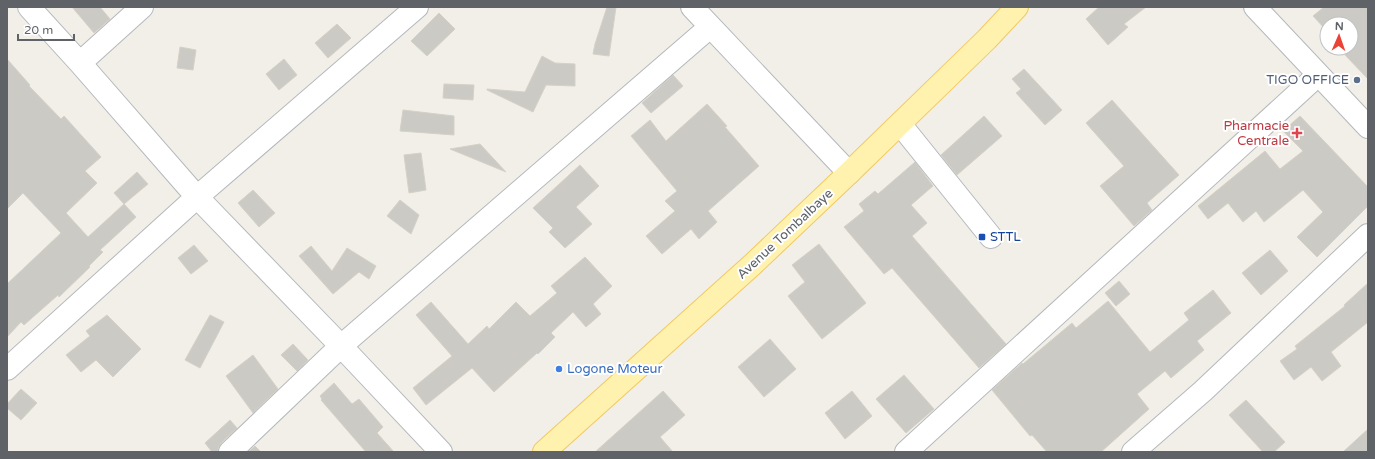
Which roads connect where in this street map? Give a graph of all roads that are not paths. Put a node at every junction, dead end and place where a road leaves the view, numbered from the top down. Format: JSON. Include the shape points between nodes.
{"nodes":[{"id":1,"x":29,"y":7,"type":"edge"},
{"id":2,"x":142,"y":7,"type":"edge"},
{"id":3,"x":417,"y":7,"type":"edge"},
{"id":4,"x":692,"y":7,"type":"edge"},
{"id":5,"x":1017,"y":7,"type":"edge"},
{"id":6,"x":1255,"y":7,"type":"edge"},
{"id":7,"x":710,"y":27,"type":"junction"},
{"id":8,"x":80,"y":63,"type":"junction"},
{"id":9,"x":1318,"y":75,"type":"junction"},
{"id":10,"x":900,"y":124,"type":"junction"},
{"id":11,"x":1368,"y":127,"type":"edge"},
{"id":12,"x":849,"y":173,"type":"junction"},
{"id":13,"x":197,"y":197,"type":"junction"},
{"id":14,"x":1368,"y":236,"type":"edge"},
{"id":15,"x":991,"y":237,"type":"dead end"},
{"id":16,"x":341,"y":346,"type":"junction"},
{"id":17,"x":7,"y":369,"type":"edge"},
{"id":18,"x":230,"y":452,"type":"edge"},
{"id":19,"x":441,"y":452,"type":"edge"},
{"id":20,"x":544,"y":452,"type":"edge"},
{"id":21,"x":906,"y":452,"type":"edge"},
{"id":22,"x":1133,"y":452,"type":"edge"}],
"edges":[{"from":1,"to":8,"type":"street"},
{"from":2,"to":8,"type":"street"},
{"from":3,"to":13,"type":"street"},
{"from":4,"to":7,"type":"street"},
{"from":5,"to":10,"type":"main road","name":"Avenue Tombalbaye"},
{"from":6,"to":9,"type":"street"},
{"from":7,"to":12,"type":"street"},
{"from":7,"to":16,"type":"street"},
{"from":8,"to":13,"type":"street"},
{"from":9,"to":11,"type":"street"},
{"from":9,"to":21,"type":"street"},
{"from":10,"to":12,"type":"main road","name":"Avenue Tombalbaye"},
{"from":10,"to":15,"type":"street"},
{"from":12,"to":20,"type":"main road","name":"Avenue Tombalbaye","via":[[746,271]]},
{"from":13,"to":16,"type":"street"},
{"from":13,"to":17,"type":"street"},
{"from":14,"to":22,"type":"street","via":[[1203,391]]},
{"from":16,"to":18,"type":"street"},
{"from":16,"to":19,"type":"street"}]}
